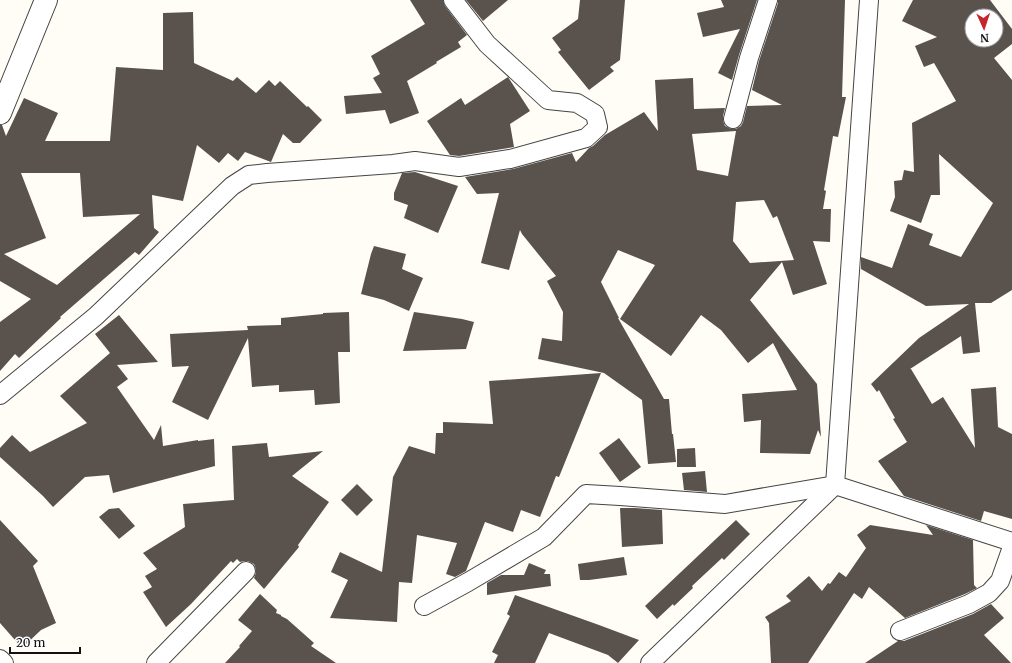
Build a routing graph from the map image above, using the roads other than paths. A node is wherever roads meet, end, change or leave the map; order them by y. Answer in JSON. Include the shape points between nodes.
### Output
{"nodes":[{"id":1,"x":46,"y":0,"type":"edge"},
{"id":2,"x":453,"y":0,"type":"edge"},
{"id":3,"x":768,"y":0,"type":"edge"},
{"id":4,"x":869,"y":0,"type":"edge"},
{"id":5,"x":0,"y":113,"type":"edge"},
{"id":6,"x":733,"y":119,"type":"dead end"},
{"id":7,"x":0,"y":395,"type":"edge"},
{"id":8,"x":835,"y":485,"type":"junction"},
{"id":9,"x":1012,"y":542,"type":"edge"},
{"id":10,"x":1012,"y":547,"type":"edge"},
{"id":11,"x":246,"y":571,"type":"dead end"},
{"id":12,"x":424,"y":606,"type":"dead end"},
{"id":13,"x":900,"y":631,"type":"dead end"},
{"id":14,"x":0,"y":659,"type":"edge"},
{"id":15,"x":4,"y":663,"type":"edge"},
{"id":16,"x":156,"y":663,"type":"edge"},
{"id":17,"x":650,"y":663,"type":"edge"}],
"edges":[{"from":1,"to":5,"type":"street"},
{"from":2,"to":7,"type":"street","via":[[487,44],[548,100],[577,103],[595,114],[598,127],[586,138],[510,159],[459,167],[415,161],[249,176],[232,186],[96,316]]},
{"from":3,"to":6,"type":"street"},
{"from":4,"to":8,"type":"street"},
{"from":8,"to":9,"type":"street"},
{"from":8,"to":12,"type":"street","via":[[725,504],[586,494],[544,538]]},
{"from":8,"to":17,"type":"street"},
{"from":10,"to":13,"type":"street","via":[[1000,581],[989,593],[969,604]]},
{"from":11,"to":16,"type":"street"},
{"from":14,"to":15,"type":"street"}]}
